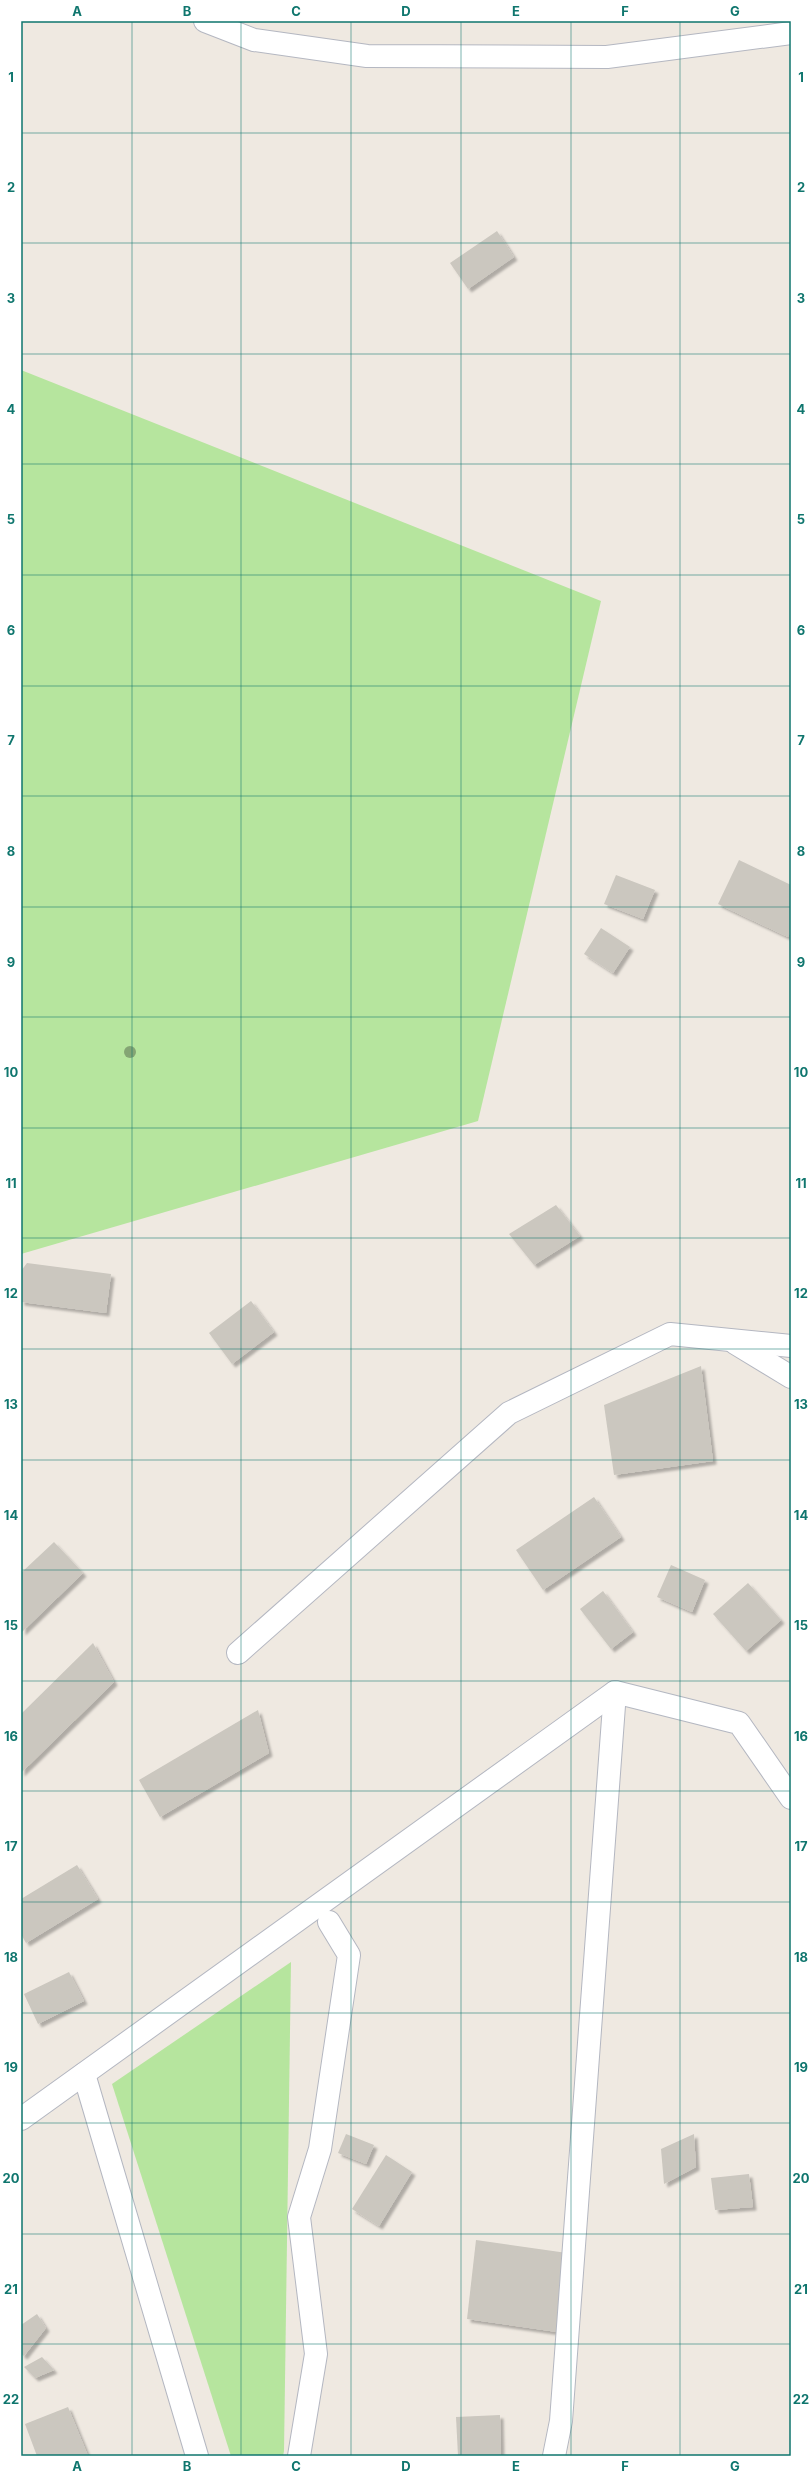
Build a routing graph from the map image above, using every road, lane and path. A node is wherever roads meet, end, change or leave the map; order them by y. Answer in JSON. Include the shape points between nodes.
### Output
{"nodes":[{"id":1,"x":205,"y":21,"type":"edge"},
{"id":2,"x":791,"y":33,"type":"edge"},
{"id":3,"x":730,"y":1340,"type":"junction"},
{"id":4,"x":791,"y":1346,"type":"edge"},
{"id":5,"x":791,"y":1377,"type":"edge"},
{"id":6,"x":238,"y":1653,"type":"dead end"},
{"id":7,"x":615,"y":1692,"type":"junction"},
{"id":8,"x":791,"y":1798,"type":"edge"},
{"id":9,"x":329,"y":1922,"type":"dead end"},
{"id":10,"x":84,"y":2074,"type":"junction"},
{"id":11,"x":21,"y":2119,"type":"edge"},
{"id":12,"x":197,"y":2456,"type":"edge"},
{"id":13,"x":299,"y":2456,"type":"edge"},
{"id":14,"x":554,"y":2456,"type":"edge"}],
"edges":[{"from":1,"to":2,"type":"street","via":[[254,40],[367,56],[607,57]]},
{"from":3,"to":4,"type":"street"},
{"from":3,"to":5,"type":"street"},
{"from":3,"to":6,"type":"street","via":[[670,1334],[509,1413]]},
{"from":7,"to":8,"type":"street","via":[[739,1723]]},
{"from":7,"to":10,"type":"street"},
{"from":7,"to":14,"type":"street","via":[[561,2422]]},
{"from":9,"to":13,"type":"street","via":[[349,1955],[320,2149],[299,2217],[316,2354]]},
{"from":10,"to":11,"type":"street"},
{"from":10,"to":12,"type":"street"}]}
